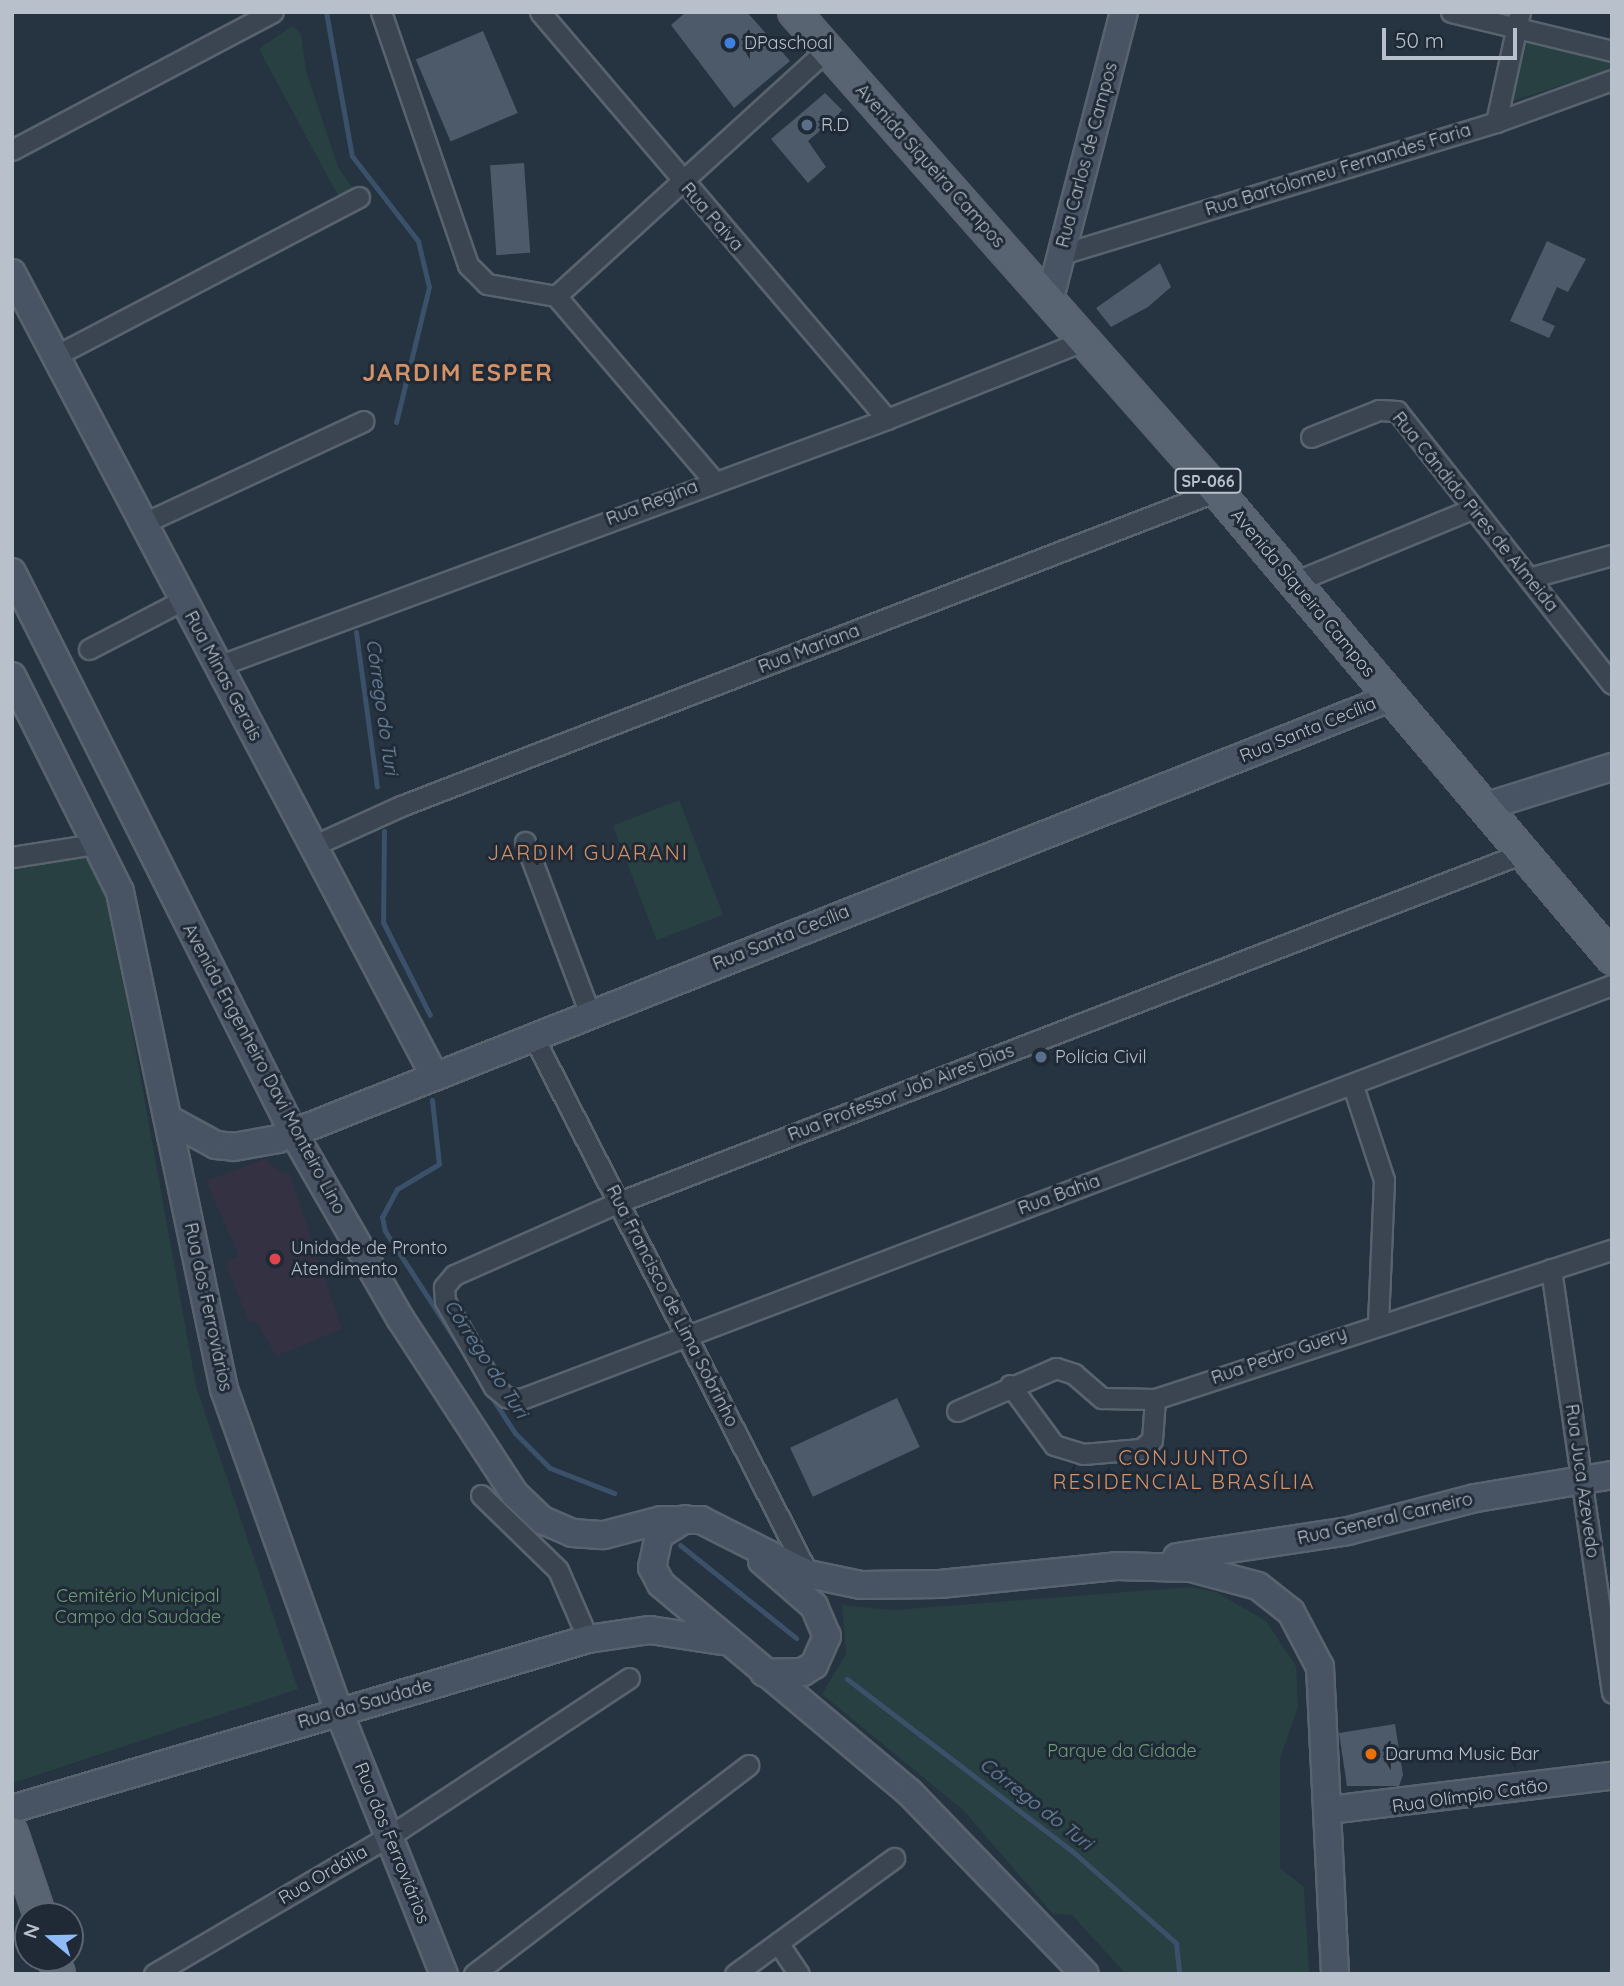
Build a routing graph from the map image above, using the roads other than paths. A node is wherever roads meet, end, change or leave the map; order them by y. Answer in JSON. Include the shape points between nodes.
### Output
{"nodes":[{"id":1,"x":272,"y":12,"type":"edge"},
{"id":2,"x":381,"y":12,"type":"edge"},
{"id":3,"x":541,"y":12,"type":"edge"},
{"id":4,"x":794,"y":12,"type":"edge"},
{"id":5,"x":1124,"y":12,"type":"edge"},
{"id":6,"x":1451,"y":12,"type":"edge"},
{"id":7,"x":1518,"y":21,"type":"edge"},
{"id":8,"x":826,"y":50,"type":"junction"},
{"id":9,"x":1612,"y":51,"type":"edge"},
{"id":10,"x":1612,"y":80,"type":"edge"},
{"id":11,"x":1496,"y":122,"type":"junction"},
{"id":12,"x":12,"y":150,"type":"edge"},
{"id":13,"x":681,"y":183,"type":"junction"},
{"id":14,"x":359,"y":197,"type":"dead end"},
{"id":15,"x":1062,"y":254,"type":"junction"},
{"id":16,"x":12,"y":273,"type":"edge"},
{"id":17,"x":556,"y":296,"type":"junction"},
{"id":18,"x":1050,"y":298,"type":"junction"},
{"id":19,"x":1086,"y":340,"type":"junction"},
{"id":20,"x":55,"y":356,"type":"junction"},
{"id":21,"x":887,"y":419,"type":"junction"},
{"id":22,"x":364,"y":421,"type":"dead end"},
{"id":23,"x":1311,"y":437,"type":"dead end"},
{"id":24,"x":713,"y":480,"type":"junction"},
{"id":25,"x":1217,"y":491,"type":"junction"},
{"id":26,"x":1472,"y":509,"type":"junction"},
{"id":27,"x":144,"y":523,"type":"junction"},
{"id":28,"x":1612,"y":555,"type":"edge"},
{"id":29,"x":12,"y":572,"type":"edge"},
{"id":30,"x":1529,"y":578,"type":"junction"},
{"id":31,"x":1294,"y":582,"type":"junction"},
{"id":32,"x":183,"y":600,"type":"junction"},
{"id":33,"x":89,"y":649,"type":"dead end"},
{"id":34,"x":218,"y":666,"type":"junction"},
{"id":35,"x":12,"y":676,"type":"edge"},
{"id":36,"x":1612,"y":684,"type":"edge"},
{"id":37,"x":1392,"y":697,"type":"junction"},
{"id":38,"x":1612,"y":766,"type":"edge"},
{"id":39,"x":1484,"y":807,"type":"junction"},
{"id":40,"x":525,"y":842,"type":"dead end"},
{"id":41,"x":94,"y":844,"type":"junction"},
{"id":42,"x":315,"y":845,"type":"junction"},
{"id":43,"x":1523,"y":853,"type":"junction"},
{"id":44,"x":12,"y":858,"type":"edge"},
{"id":45,"x":1612,"y":958,"type":"edge"},
{"id":46,"x":1612,"y":985,"type":"edge"},
{"id":47,"x":590,"y":1014,"type":"junction"},
{"id":48,"x":534,"y":1038,"type":"junction"},
{"id":49,"x":435,"y":1077,"type":"junction"},
{"id":50,"x":1353,"y":1086,"type":"junction"},
{"id":51,"x":170,"y":1120,"type":"junction"},
{"id":52,"x":293,"y":1132,"type":"junction"},
{"id":53,"x":619,"y":1202,"type":"junction"},
{"id":54,"x":1612,"y":1250,"type":"edge"},
{"id":55,"x":1551,"y":1269,"type":"junction"},
{"id":56,"x":1378,"y":1322,"type":"junction"},
{"id":57,"x":686,"y":1333,"type":"junction"},
{"id":58,"x":1010,"y":1385,"type":"junction"},
{"id":59,"x":506,"y":1398,"type":"joint"},
{"id":60,"x":1155,"y":1399,"type":"junction"},
{"id":61,"x":957,"y":1411,"type":"dead end"},
{"id":62,"x":1612,"y":1475,"type":"edge"},
{"id":63,"x":1582,"y":1478,"type":"junction"},
{"id":64,"x":481,"y":1495,"type":"dead end"},
{"id":65,"x":687,"y":1519,"type":"junction"},
{"id":66,"x":734,"y":1538,"type":"junction"},
{"id":67,"x":1116,"y":1566,"type":"junction"},
{"id":68,"x":808,"y":1574,"type":"junction"},
{"id":69,"x":588,"y":1639,"type":"junction"},
{"id":70,"x":723,"y":1641,"type":"junction"},
{"id":71,"x":764,"y":1673,"type":"junction"},
{"id":72,"x":629,"y":1678,"type":"dead end"},
{"id":73,"x":1612,"y":1693,"type":"edge"},
{"id":74,"x":339,"y":1712,"type":"junction"},
{"id":75,"x":748,"y":1765,"type":"dead end"},
{"id":76,"x":1612,"y":1776,"type":"edge"},
{"id":77,"x":12,"y":1809,"type":"edge"},
{"id":78,"x":1329,"y":1811,"type":"junction"},
{"id":79,"x":12,"y":1833,"type":"edge"},
{"id":80,"x":391,"y":1835,"type":"junction"},
{"id":81,"x":894,"y":1858,"type":"dead end"},
{"id":82,"x":35,"y":1902,"type":"edge"},
{"id":83,"x":778,"y":1943,"type":"junction"},
{"id":84,"x":1080,"y":1970,"type":"edge"},
{"id":85,"x":154,"y":1974,"type":"edge"},
{"id":86,"x":444,"y":1974,"type":"edge"},
{"id":87,"x":474,"y":1974,"type":"edge"},
{"id":88,"x":735,"y":1974,"type":"edge"},
{"id":89,"x":799,"y":1974,"type":"edge"},
{"id":90,"x":1335,"y":1974,"type":"edge"}],
"edges":[{"from":1,"to":12,"type":"street"},
{"from":2,"to":17,"type":"street","via":[[468,265],[487,284]]},
{"from":3,"to":13,"type":"street","name":"Rua Paiva"},
{"from":4,"to":8,"type":"main road","name":"Avenida Siqueira Campos","number":"SP-066"},
{"from":5,"to":15,"type":"street","name":"Rua Carlos de Campos"},
{"from":6,"to":7,"type":"street"},
{"from":7,"to":9,"type":"street"},
{"from":7,"to":11,"type":"street"},
{"from":8,"to":13,"type":"street"},
{"from":8,"to":18,"type":"main road","name":"Avenida Siqueira Campos","number":"SP-066"},
{"from":10,"to":11,"type":"street","name":"Rua Bartolomeu Fernandes Faria"},
{"from":11,"to":15,"type":"street","name":"Rua Bartolomeu Fernandes Faria"},
{"from":13,"to":17,"type":"street"},
{"from":13,"to":21,"type":"street","name":"Rua Paiva"},
{"from":14,"to":20,"type":"street"},
{"from":15,"to":18,"type":"street","name":"Rua Carlos de Campos"},
{"from":16,"to":20,"type":"street","name":"Rua Minas Gerais"},
{"from":17,"to":24,"type":"street"},
{"from":18,"to":19,"type":"main road","name":"Avenida Siqueira Campos","number":"SP-066"},
{"from":19,"to":21,"type":"street","name":"Rua Regina"},
{"from":19,"to":25,"type":"main road","name":"Avenida Siqueira Campos","number":"SP-066"},
{"from":20,"to":27,"type":"street","name":"Rua Minas Gerais"},
{"from":21,"to":24,"type":"street","name":"Rua Regina"},
{"from":22,"to":27,"type":"street"},
{"from":23,"to":26,"type":"street","name":"Rua Cândido Pires de Almeida","via":[[1379,410],[1397,411]]},
{"from":24,"to":34,"type":"street","name":"Rua Regina"},
{"from":25,"to":31,"type":"main road","name":"Avenida Siqueira Campos","number":"SP-066"},
{"from":25,"to":42,"type":"street","name":"Rua Mariana","via":[[401,806]]},
{"from":26,"to":30,"type":"street","name":"Rua Cândido Pires de Almeida"},
{"from":26,"to":31,"type":"street"},
{"from":27,"to":32,"type":"street","name":"Rua Minas Gerais"},
{"from":28,"to":30,"type":"street"},
{"from":29,"to":52,"type":"street","name":"Avenida Engenheiro Davi Monteiro Lino"},
{"from":30,"to":36,"type":"street","name":"Rua Cândido Pires de Almeida"},
{"from":31,"to":37,"type":"main road","name":"Avenida Siqueira Campos","number":"SP-066"},
{"from":32,"to":33,"type":"street"},
{"from":32,"to":34,"type":"street","name":"Rua Minas Gerais"},
{"from":34,"to":42,"type":"street","name":"Rua Minas Gerais"},
{"from":35,"to":41,"type":"street","name":"Rua dos Ferroviários"},
{"from":37,"to":39,"type":"main road","name":"Avenida Siqueira Campos","number":"SP-066"},
{"from":37,"to":47,"type":"street","name":"Rua Santa Cecília"},
{"from":38,"to":39,"type":"street"},
{"from":39,"to":43,"type":"main road","name":"Avenida Siqueira Campos","number":"SP-066"},
{"from":40,"to":47,"type":"street"},
{"from":41,"to":44,"type":"street"},
{"from":41,"to":51,"type":"street","name":"Rua dos Ferroviários","via":[[120,892]]},
{"from":42,"to":49,"type":"street","name":"Rua Minas Gerais"},
{"from":43,"to":45,"type":"main road","name":"Avenida Siqueira Campos","number":"SP-066"},
{"from":43,"to":53,"type":"street","name":"Rua Professor Job Aires Dias"},
{"from":46,"to":50,"type":"street","name":"Rua Bahia"},
{"from":47,"to":48,"type":"street","name":"Rua Santa Cecília"},
{"from":48,"to":49,"type":"street","name":"Rua Santa Cecília"},
{"from":48,"to":53,"type":"street","name":"Rua Francisco de Lima Sobrinho"},
{"from":49,"to":52,"type":"street","name":"Rua Santa Cecília"},
{"from":50,"to":56,"type":"street","via":[[1384,1180]]},
{"from":50,"to":57,"type":"street","name":"Rua Bahia"},
{"from":51,"to":52,"type":"street","name":"Rua Santa Cecília","via":[[201,1139],[234,1147]]},
{"from":51,"to":74,"type":"street","name":"Rua dos Ferroviários","via":[[224,1389]]},
{"from":52,"to":65,"type":"street","name":"Avenida Engenheiro Davi Monteiro Lino","via":[[489,1460],[529,1509],[557,1529],[590,1536]]},
{"from":53,"to":57,"type":"street","name":"Rua Francisco de Lima Sobrinho"},
{"from":53,"to":59,"type":"street","name":"Rua Professor Job Aires Dias","via":[[454,1275],[444,1287],[445,1301]]},
{"from":54,"to":55,"type":"street","name":"Rua Pedro Guery"},
{"from":55,"to":56,"type":"street","name":"Rua Pedro Guery"},
{"from":55,"to":63,"type":"street","name":"Rua Juca Azevedo"},
{"from":56,"to":60,"type":"street","name":"Rua Pedro Guery"},
{"from":57,"to":59,"type":"street","name":"Rua Bahia","via":[[521,1399]]},
{"from":57,"to":68,"type":"street","name":"Rua Francisco de Lima Sobrinho"},
{"from":58,"to":60,"type":"street","name":"Rua Pedro Guery","via":[[1056,1368],[1074,1374],[1102,1398]]},
{"from":58,"to":60,"type":"street","via":[[1054,1445],[1083,1454],[1140,1449],[1152,1440]]},
{"from":58,"to":61,"type":"street","name":"Rua Pedro Guery"},
{"from":62,"to":63,"type":"street","name":"Rua General Carneiro"},
{"from":63,"to":67,"type":"street","name":"Rua General Carneiro","via":[[1348,1531]]},
{"from":63,"to":73,"type":"street","name":"Rua Juca Azevedo"},
{"from":64,"to":69,"type":"street","via":[[558,1570]]},
{"from":65,"to":66,"type":"street"},
{"from":65,"to":70,"type":"street","via":[[659,1535],[655,1577]]},
{"from":66,"to":68,"type":"street"},
{"from":66,"to":71,"type":"street","via":[[814,1606],[826,1625],[827,1636],[814,1665],[803,1672]]},
{"from":67,"to":68,"type":"street","via":[[902,1586],[860,1585]]},
{"from":67,"to":78,"type":"street","via":[[1225,1573],[1258,1586],[1291,1612],[1320,1667]]},
{"from":69,"to":70,"type":"street","name":"Rua da Saudade","via":[[650,1630]]},
{"from":69,"to":74,"type":"street","name":"Rua da Saudade"},
{"from":70,"to":71,"type":"street"},
{"from":71,"to":84,"type":"street","via":[[909,1792]]},
{"from":72,"to":80,"type":"street","name":"Rua Ordália"},
{"from":74,"to":77,"type":"street","name":"Rua da Saudade"},
{"from":74,"to":80,"type":"street","name":"Rua dos Ferroviários"},
{"from":75,"to":87,"type":"street"},
{"from":76,"to":78,"type":"street","name":"Rua Olímpio Catão"},
{"from":78,"to":90,"type":"street"},
{"from":79,"to":82,"type":"main road"},
{"from":80,"to":85,"type":"street","name":"Rua Ordália"},
{"from":80,"to":86,"type":"street","name":"Rua dos Ferroviários"},
{"from":81,"to":83,"type":"street"},
{"from":83,"to":88,"type":"street"},
{"from":83,"to":89,"type":"street"}]}
